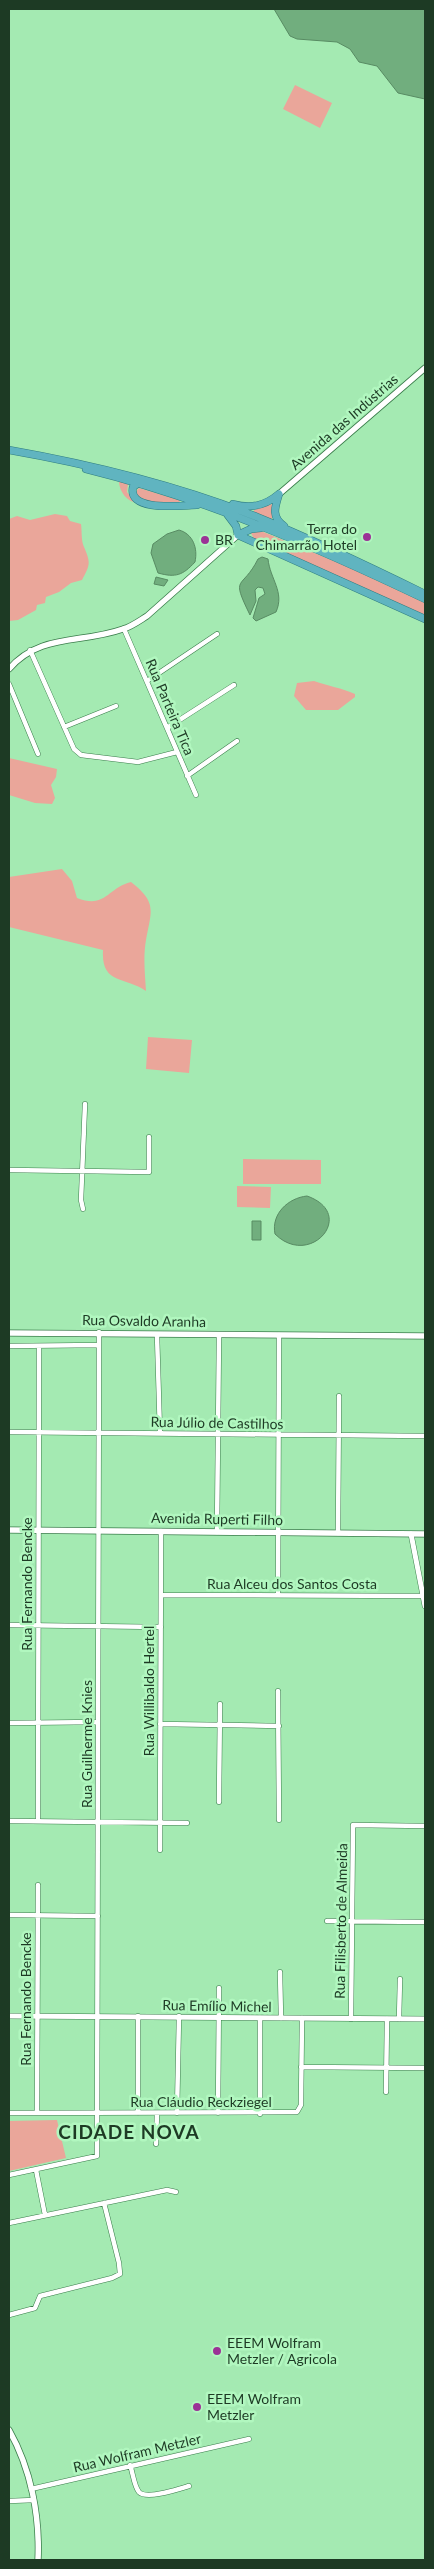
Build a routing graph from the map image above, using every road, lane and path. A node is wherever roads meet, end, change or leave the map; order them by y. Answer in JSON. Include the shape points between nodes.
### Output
{"nodes":[{"id":1,"x":425,"y":368,"type":"edge"},
{"id":2,"x":9,"y":450,"type":"edge"},
{"id":3,"x":40,"y":455,"type":"junction"},
{"id":4,"x":155,"y":482,"type":"junction"},
{"id":5,"x":137,"y":483,"type":"junction"},
{"id":6,"x":279,"y":494,"type":"junction"},
{"id":7,"x":211,"y":501,"type":"junction"},
{"id":8,"x":203,"y":505,"type":"junction"},
{"id":9,"x":223,"y":511,"type":"junction"},
{"id":10,"x":265,"y":528,"type":"junction"},
{"id":11,"x":238,"y":536,"type":"junction"},
{"id":12,"x":304,"y":537,"type":"junction"},
{"id":13,"x":425,"y":594,"type":"edge"},
{"id":14,"x":425,"y":600,"type":"edge"},
{"id":15,"x":425,"y":619,"type":"edge"},
{"id":16,"x":124,"y":629,"type":"junction"},
{"id":17,"x":217,"y":634,"type":"dead end"},
{"id":18,"x":30,"y":650,"type":"junction"},
{"id":19,"x":9,"y":669,"type":"edge"},
{"id":20,"x":146,"y":681,"type":"junction"},
{"id":21,"x":9,"y":684,"type":"edge"},
{"id":22,"x":234,"y":686,"type":"dead end"},
{"id":23,"x":116,"y":706,"type":"dead end"},
{"id":24,"x":64,"y":727,"type":"junction"},
{"id":25,"x":167,"y":728,"type":"junction"},
{"id":26,"x":237,"y":741,"type":"dead end"},
{"id":27,"x":177,"y":752,"type":"junction"},
{"id":28,"x":38,"y":754,"type":"dead end"},
{"id":29,"x":187,"y":776,"type":"junction"},
{"id":30,"x":196,"y":794,"type":"dead end"},
{"id":31,"x":85,"y":1104,"type":"dead end"},
{"id":32,"x":149,"y":1137,"type":"dead end"},
{"id":33,"x":9,"y":1170,"type":"edge"},
{"id":34,"x":83,"y":1172,"type":"junction"},
{"id":35,"x":83,"y":1209,"type":"dead end"},
{"id":36,"x":99,"y":1332,"type":"junction"},
{"id":37,"x":9,"y":1333,"type":"edge"},
{"id":38,"x":157,"y":1335,"type":"junction"},
{"id":39,"x":219,"y":1335,"type":"junction"},
{"id":40,"x":279,"y":1336,"type":"junction"},
{"id":41,"x":425,"y":1336,"type":"edge"},
{"id":42,"x":99,"y":1345,"type":"junction"},
{"id":43,"x":9,"y":1346,"type":"edge"},
{"id":44,"x":40,"y":1346,"type":"junction"},
{"id":45,"x":339,"y":1396,"type":"dead end"},
{"id":46,"x":9,"y":1432,"type":"edge"},
{"id":47,"x":39,"y":1432,"type":"junction"},
{"id":48,"x":99,"y":1433,"type":"junction"},
{"id":49,"x":160,"y":1433,"type":"junction"},
{"id":50,"x":217,"y":1434,"type":"junction"},
{"id":51,"x":278,"y":1435,"type":"junction"},
{"id":52,"x":339,"y":1436,"type":"junction"},
{"id":53,"x":425,"y":1436,"type":"edge"},
{"id":54,"x":39,"y":1529,"type":"junction"},
{"id":55,"x":9,"y":1530,"type":"edge"},
{"id":56,"x":98,"y":1530,"type":"junction"},
{"id":57,"x":161,"y":1531,"type":"junction"},
{"id":58,"x":216,"y":1532,"type":"junction"},
{"id":59,"x":277,"y":1532,"type":"junction"},
{"id":60,"x":338,"y":1533,"type":"junction"},
{"id":61,"x":411,"y":1534,"type":"junction"},
{"id":62,"x":425,"y":1534,"type":"edge"},
{"id":63,"x":161,"y":1595,"type":"junction"},
{"id":64,"x":278,"y":1595,"type":"junction"},
{"id":65,"x":423,"y":1596,"type":"junction"},
{"id":66,"x":425,"y":1606,"type":"edge"},
{"id":67,"x":9,"y":1625,"type":"edge"},
{"id":68,"x":39,"y":1626,"type":"junction"},
{"id":69,"x":98,"y":1626,"type":"junction"},
{"id":70,"x":161,"y":1627,"type":"junction"},
{"id":71,"x":278,"y":1691,"type":"dead end"},
{"id":72,"x":220,"y":1704,"type":"dead end"},
{"id":73,"x":9,"y":1722,"type":"edge"},
{"id":74,"x":98,"y":1722,"type":"junction"},
{"id":75,"x":38,"y":1723,"type":"junction"},
{"id":76,"x":160,"y":1724,"type":"junction"},
{"id":77,"x":220,"y":1725,"type":"junction"},
{"id":78,"x":279,"y":1726,"type":"junction"},
{"id":79,"x":220,"y":1802,"type":"dead end"},
{"id":80,"x":279,"y":1820,"type":"dead end"},
{"id":81,"x":9,"y":1821,"type":"edge"},
{"id":82,"x":38,"y":1821,"type":"junction"},
{"id":83,"x":98,"y":1822,"type":"junction"},
{"id":84,"x":160,"y":1823,"type":"junction"},
{"id":85,"x":187,"y":1823,"type":"dead end"},
{"id":86,"x":425,"y":1826,"type":"edge"},
{"id":87,"x":160,"y":1850,"type":"dead end"},
{"id":88,"x":38,"y":1885,"type":"dead end"},
{"id":89,"x":9,"y":1915,"type":"edge"},
{"id":90,"x":38,"y":1915,"type":"junction"},
{"id":91,"x":98,"y":1916,"type":"junction"},
{"id":92,"x":327,"y":1921,"type":"dead end"},
{"id":93,"x":352,"y":1921,"type":"junction"},
{"id":94,"x":425,"y":1922,"type":"edge"},
{"id":95,"x":280,"y":1972,"type":"dead end"},
{"id":96,"x":400,"y":1979,"type":"dead end"},
{"id":97,"x":219,"y":1988,"type":"dead end"},
{"id":98,"x":9,"y":2016,"type":"edge"},
{"id":99,"x":37,"y":2016,"type":"junction"},
{"id":100,"x":97,"y":2016,"type":"junction"},
{"id":101,"x":138,"y":2016,"type":"junction"},
{"id":102,"x":179,"y":2016,"type":"junction"},
{"id":103,"x":219,"y":2016,"type":"junction"},
{"id":104,"x":260,"y":2018,"type":"junction"},
{"id":105,"x":281,"y":2018,"type":"junction"},
{"id":106,"x":302,"y":2018,"type":"junction"},
{"id":107,"x":351,"y":2018,"type":"junction"},
{"id":108,"x":388,"y":2019,"type":"junction"},
{"id":109,"x":399,"y":2019,"type":"junction"},
{"id":110,"x":425,"y":2019,"type":"edge"},
{"id":111,"x":301,"y":2067,"type":"junction"},
{"id":112,"x":387,"y":2067,"type":"junction"},
{"id":113,"x":425,"y":2068,"type":"edge"},
{"id":114,"x":386,"y":2092,"type":"dead end"},
{"id":115,"x":97,"y":2112,"type":"junction"},
{"id":116,"x":9,"y":2113,"type":"edge"},
{"id":117,"x":37,"y":2113,"type":"junction"},
{"id":118,"x":138,"y":2113,"type":"junction"},
{"id":119,"x":157,"y":2113,"type":"junction"},
{"id":120,"x":177,"y":2113,"type":"junction"},
{"id":121,"x":218,"y":2114,"type":"junction"},
{"id":122,"x":260,"y":2114,"type":"junction"},
{"id":123,"x":156,"y":2144,"type":"dead end"},
{"id":124,"x":36,"y":2170,"type":"junction"},
{"id":125,"x":9,"y":2175,"type":"edge"},
{"id":126,"x":176,"y":2192,"type":"dead end"},
{"id":127,"x":104,"y":2203,"type":"junction"},
{"id":128,"x":45,"y":2215,"type":"junction"},
{"id":129,"x":9,"y":2223,"type":"edge"},
{"id":130,"x":9,"y":2315,"type":"edge"},
{"id":131,"x":9,"y":2432,"type":"edge"},
{"id":132,"x":249,"y":2439,"type":"dead end"},
{"id":133,"x":130,"y":2466,"type":"junction"},
{"id":134,"x":189,"y":2486,"type":"dead end"},
{"id":135,"x":31,"y":2489,"type":"junction"},
{"id":136,"x":9,"y":2500,"type":"edge"},
{"id":137,"x":34,"y":2500,"type":"junction"},
{"id":138,"x":38,"y":2560,"type":"edge"}],
"edges":[{"from":1,"to":6,"type":"main road","name":"Avenida das Indústrias"},
{"from":2,"to":3,"type":"highway"},
{"from":3,"to":4,"type":"highway"},
{"from":3,"to":5,"type":"highway"},
{"from":4,"to":5,"type":"highway"},
{"from":4,"to":7,"type":"highway"},
{"from":5,"to":8,"type":"highway"},
{"from":5,"to":8,"type":"highway","via":[[132,490],[133,495],[153,506]]},
{"from":6,"to":7,"type":"highway","via":[[270,502],[257,506]]},
{"from":6,"to":12,"type":"highway","via":[[274,510],[276,519]]},
{"from":7,"to":12,"type":"highway"},
{"from":8,"to":9,"type":"highway"},
{"from":9,"to":10,"type":"highway"},
{"from":9,"to":11,"type":"highway","via":[[232,520]]},
{"from":10,"to":11,"type":"highway","via":[[251,529]]},
{"from":10,"to":14,"type":"highway"},
{"from":11,"to":15,"type":"highway"},
{"from":11,"to":16,"type":"main road","via":[[147,616]]},
{"from":12,"to":13,"type":"highway"},
{"from":16,"to":18,"type":"main road"},
{"from":16,"to":20,"type":"street","name":"Rua Parteira Tica"},
{"from":17,"to":20,"type":"street"},
{"from":18,"to":19,"type":"main road"},
{"from":18,"to":24,"type":"street"},
{"from":20,"to":25,"type":"street","name":"Rua Parteira Tica"},
{"from":21,"to":28,"type":"street"},
{"from":22,"to":25,"type":"street"},
{"from":23,"to":24,"type":"street"},
{"from":24,"to":27,"type":"street","via":[[74,749],[81,755],[138,762]]},
{"from":25,"to":27,"type":"street","name":"Rua Parteira Tica"},
{"from":26,"to":29,"type":"street"},
{"from":27,"to":29,"type":"street","name":"Rua Parteira Tica"},
{"from":29,"to":30,"type":"street","name":"Rua Parteira Tica"},
{"from":31,"to":34,"type":"street"},
{"from":32,"to":34,"type":"street","via":[[149,1172]]},
{"from":33,"to":34,"type":"street"},
{"from":34,"to":35,"type":"street"},
{"from":36,"to":37,"type":"main road","name":"Rua Osvaldo Aranha"},
{"from":36,"to":38,"type":"main road","name":"Rua Osvaldo Aranha"},
{"from":36,"to":42,"type":"street","name":"Rua Guilherme Knies"},
{"from":38,"to":39,"type":"main road","name":"Rua Osvaldo Aranha"},
{"from":38,"to":49,"type":"street"},
{"from":39,"to":40,"type":"main road","name":"Rua Osvaldo Aranha"},
{"from":39,"to":50,"type":"street"},
{"from":40,"to":41,"type":"main road","name":"Rua Osvaldo Aranha"},
{"from":40,"to":51,"type":"street"},
{"from":42,"to":44,"type":"street"},
{"from":42,"to":48,"type":"street","name":"Rua Guilherme Knies"},
{"from":43,"to":44,"type":"street"},
{"from":44,"to":47,"type":"street","name":"Rua Fernando Bencke"},
{"from":45,"to":52,"type":"street"},
{"from":46,"to":47,"type":"street","name":"Rua Júlio de Castilhos"},
{"from":47,"to":48,"type":"street","name":"Rua Júlio de Castilhos"},
{"from":47,"to":54,"type":"street","name":"Rua Fernando Bencke"},
{"from":48,"to":49,"type":"street","name":"Rua Júlio de Castilhos"},
{"from":48,"to":56,"type":"street","name":"Rua Guilherme Knies"},
{"from":49,"to":50,"type":"street","name":"Rua Júlio de Castilhos"},
{"from":50,"to":51,"type":"street","name":"Rua Júlio de Castilhos"},
{"from":50,"to":58,"type":"street"},
{"from":51,"to":52,"type":"street","name":"Rua Júlio de Castilhos"},
{"from":51,"to":59,"type":"street"},
{"from":52,"to":53,"type":"street","name":"Rua Júlio de Castilhos"},
{"from":52,"to":60,"type":"street"},
{"from":54,"to":55,"type":"main road","name":"Avenida Ruperti Filho"},
{"from":54,"to":56,"type":"main road","name":"Avenida Ruperti Filho"},
{"from":54,"to":68,"type":"street","name":"Rua Fernando Bencke"},
{"from":56,"to":57,"type":"main road","name":"Avenida Ruperti Filho"},
{"from":56,"to":69,"type":"street","name":"Rua Guilherme Knies"},
{"from":57,"to":58,"type":"main road","name":"Avenida Ruperti Filho"},
{"from":57,"to":63,"type":"street","name":"Rua Willibaldo Hertel"},
{"from":58,"to":59,"type":"main road","name":"Avenida Ruperti Filho"},
{"from":59,"to":60,"type":"main road","name":"Avenida Ruperti Filho"},
{"from":59,"to":64,"type":"street"},
{"from":60,"to":61,"type":"main road","name":"Avenida Ruperti Filho"},
{"from":61,"to":62,"type":"main road","name":"Avenida Ruperti Filho"},
{"from":61,"to":65,"type":"street"},
{"from":63,"to":64,"type":"street","name":"Rua Alceu dos Santos Costa"},
{"from":63,"to":70,"type":"street","name":"Rua Willibaldo Hertel"},
{"from":64,"to":65,"type":"street","name":"Rua Alceu dos Santos Costa"},
{"from":65,"to":66,"type":"street"},
{"from":67,"to":68,"type":"street"},
{"from":68,"to":69,"type":"street"},
{"from":68,"to":75,"type":"street","name":"Rua Fernando Bencke"},
{"from":69,"to":70,"type":"street"},
{"from":69,"to":74,"type":"street","name":"Rua Guilherme Knies"},
{"from":70,"to":76,"type":"street","name":"Rua Willibaldo Hertel"},
{"from":71,"to":78,"type":"street"},
{"from":72,"to":77,"type":"street"},
{"from":73,"to":75,"type":"street"},
{"from":74,"to":75,"type":"street"},
{"from":74,"to":83,"type":"street","name":"Rua Guilherme Knies"},
{"from":75,"to":82,"type":"street","name":"Rua Fernando Bencke"},
{"from":76,"to":77,"type":"street"},
{"from":76,"to":84,"type":"street","name":"Rua Willibaldo Hertel"},
{"from":77,"to":78,"type":"street"},
{"from":77,"to":79,"type":"street"},
{"from":78,"to":80,"type":"street"},
{"from":81,"to":82,"type":"street"},
{"from":82,"to":83,"type":"street"},
{"from":83,"to":84,"type":"street"},
{"from":83,"to":91,"type":"street","name":"Rua Guilherme Knies"},
{"from":84,"to":85,"type":"street"},
{"from":84,"to":87,"type":"street","name":"Rua Willibaldo Hertel"},
{"from":86,"to":93,"type":"street","name":"Rua Filisberto de Almeida","via":[[354,1825]]},
{"from":88,"to":90,"type":"street","name":"Rua Fernando Bencke"},
{"from":89,"to":90,"type":"street"},
{"from":90,"to":91,"type":"street"},
{"from":90,"to":99,"type":"street","name":"Rua Fernando Bencke"},
{"from":91,"to":100,"type":"street","name":"Rua Guilherme Knies"},
{"from":92,"to":93,"type":"street"},
{"from":93,"to":94,"type":"street"},
{"from":93,"to":107,"type":"street","name":"Rua Filisberto de Almeida"},
{"from":95,"to":105,"type":"street"},
{"from":96,"to":109,"type":"street"},
{"from":97,"to":103,"type":"street"},
{"from":98,"to":99,"type":"street","name":"Rua Emílio Michel"},
{"from":99,"to":100,"type":"street","name":"Rua Emílio Michel"},
{"from":99,"to":117,"type":"street","name":"Rua Fernando Bencke"},
{"from":100,"to":101,"type":"street","name":"Rua Emílio Michel"},
{"from":100,"to":115,"type":"street","name":"Rua Guilherme Knies"},
{"from":101,"to":102,"type":"street","name":"Rua Emílio Michel"},
{"from":101,"to":118,"type":"street"},
{"from":102,"to":103,"type":"street","name":"Rua Emílio Michel"},
{"from":102,"to":120,"type":"street"},
{"from":103,"to":104,"type":"street","name":"Rua Emílio Michel"},
{"from":103,"to":121,"type":"street"},
{"from":104,"to":105,"type":"street","name":"Rua Emílio Michel"},
{"from":104,"to":122,"type":"street"},
{"from":105,"to":106,"type":"street","name":"Rua Emílio Michel"},
{"from":106,"to":107,"type":"street","name":"Rua Emílio Michel"},
{"from":106,"to":111,"type":"street","name":"Rua Cláudio Reckziegel"},
{"from":107,"to":108,"type":"street","name":"Rua Emílio Michel"},
{"from":108,"to":109,"type":"street","name":"Rua Emílio Michel"},
{"from":108,"to":112,"type":"street"},
{"from":109,"to":110,"type":"street","name":"Rua Emílio Michel"},
{"from":111,"to":112,"type":"street"},
{"from":111,"to":122,"type":"street","name":"Rua Cláudio Reckziegel","via":[[300,2110]]},
{"from":112,"to":113,"type":"street"},
{"from":112,"to":114,"type":"street"},
{"from":115,"to":117,"type":"street","name":"Rua Cláudio Reckziegel"},
{"from":115,"to":118,"type":"street","name":"Rua Cláudio Reckziegel"},
{"from":115,"to":124,"type":"street","name":"Rua Guilherme Knies","via":[[97,2156]]},
{"from":116,"to":117,"type":"street","name":"Rua Cláudio Reckziegel"},
{"from":118,"to":119,"type":"street","name":"Rua Cláudio Reckziegel"},
{"from":119,"to":120,"type":"street","name":"Rua Cláudio Reckziegel"},
{"from":119,"to":123,"type":"street"},
{"from":120,"to":121,"type":"street","name":"Rua Cláudio Reckziegel"},
{"from":121,"to":122,"type":"street","name":"Rua Cláudio Reckziegel"},
{"from":124,"to":125,"type":"street"},
{"from":124,"to":128,"type":"street"},
{"from":126,"to":127,"type":"street","via":[[167,2190]]},
{"from":127,"to":128,"type":"street"},
{"from":127,"to":130,"type":"street","via":[[120,2274],[40,2296],[35,2308]]},
{"from":128,"to":129,"type":"street"},
{"from":131,"to":135,"type":"main road"},
{"from":132,"to":133,"type":"street","name":"Rua Wolfram Metzler"},
{"from":133,"to":134,"type":"street","via":[[138,2491],[143,2495]]},
{"from":133,"to":135,"type":"street","name":"Rua Wolfram Metzler"},
{"from":135,"to":137,"type":"main road"},
{"from":136,"to":137,"type":"street"},
{"from":137,"to":138,"type":"main road"}]}
